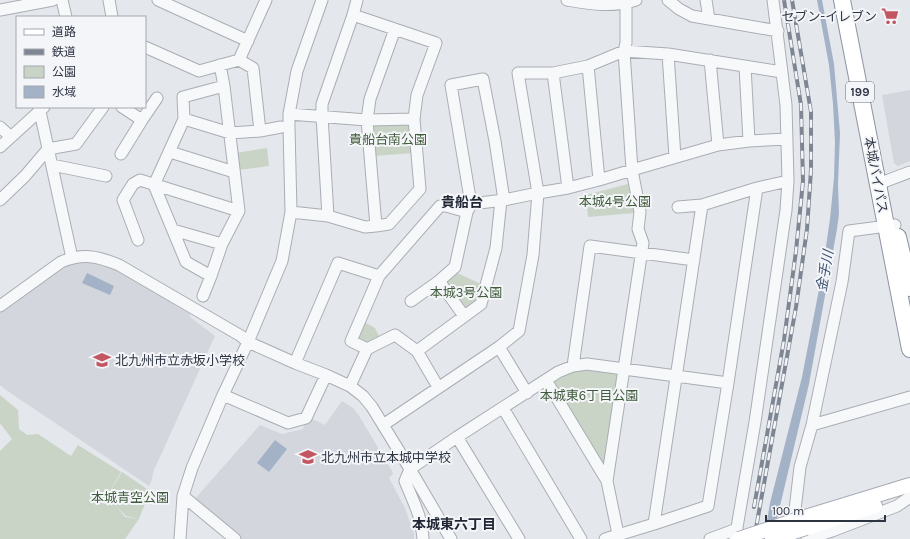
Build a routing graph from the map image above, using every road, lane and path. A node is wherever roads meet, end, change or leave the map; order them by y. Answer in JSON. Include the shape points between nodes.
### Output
{"nodes":[{"id":1,"x":53,"y":0,"type":"edge"},
{"id":2,"x":62,"y":0,"type":"edge"},
{"id":3,"x":108,"y":0,"type":"edge"},
{"id":4,"x":158,"y":0,"type":"edge"},
{"id":5,"x":266,"y":0,"type":"edge"},
{"id":6,"x":322,"y":0,"type":"edge"},
{"id":7,"x":358,"y":0,"type":"edge"},
{"id":8,"x":567,"y":0,"type":"edge"},
{"id":9,"x":668,"y":0,"type":"edge"},
{"id":10,"x":706,"y":0,"type":"edge"},
{"id":11,"x":773,"y":0,"type":"edge"},
{"id":12,"x":842,"y":0,"type":"edge"},
{"id":13,"x":852,"y":0,"type":"edge"},
{"id":14,"x":597,"y":2,"type":"edge"},
{"id":15,"x":631,"y":2,"type":"edge"},
{"id":16,"x":15,"y":8,"type":"edge"},
{"id":17,"x":0,"y":10,"type":"edge"},
{"id":18,"x":353,"y":15,"type":"junction"},
{"id":19,"x":66,"y":16,"type":"edge"},
{"id":20,"x":112,"y":16,"type":"edge"},
{"id":21,"x":709,"y":19,"type":"junction"},
{"id":22,"x":395,"y":30,"type":"junction"},
{"id":23,"x":778,"y":31,"type":"junction"},
{"id":24,"x":248,"y":41,"type":"junction"},
{"id":25,"x":146,"y":47,"type":"edge"},
{"id":26,"x":624,"y":51,"type":"junction"},
{"id":27,"x":668,"y":54,"type":"junction"},
{"id":28,"x":239,"y":60,"type":"junction"},
{"id":29,"x":710,"y":60,"type":"junction"},
{"id":30,"x":220,"y":65,"type":"junction"},
{"id":31,"x":588,"y":66,"type":"junction"},
{"id":32,"x":745,"y":66,"type":"junction"},
{"id":33,"x":782,"y":72,"type":"junction"},
{"id":34,"x":553,"y":73,"type":"junction"},
{"id":35,"x":224,"y":86,"type":"junction"},
{"id":36,"x":157,"y":98,"type":"dead end"},
{"id":37,"x":41,"y":108,"type":"edge"},
{"id":38,"x":102,"y":108,"type":"edge"},
{"id":39,"x":124,"y":108,"type":"edge"},
{"id":40,"x":290,"y":114,"type":"junction"},
{"id":41,"x":322,"y":116,"type":"junction"},
{"id":42,"x":184,"y":118,"type":"junction"},
{"id":43,"x":414,"y":118,"type":"junction"},
{"id":44,"x":142,"y":120,"type":"junction"},
{"id":45,"x":367,"y":120,"type":"junction"},
{"id":46,"x":0,"y":127,"type":"edge"},
{"id":47,"x":281,"y":127,"type":"dead end"},
{"id":48,"x":260,"y":131,"type":"junction"},
{"id":49,"x":230,"y":133,"type":"junction"},
{"id":50,"x":10,"y":138,"type":"junction"},
{"id":51,"x":787,"y":139,"type":"junction"},
{"id":52,"x":749,"y":141,"type":"junction"},
{"id":53,"x":718,"y":145,"type":"junction"},
{"id":54,"x":0,"y":147,"type":"edge"},
{"id":55,"x":48,"y":149,"type":"junction"},
{"id":56,"x":170,"y":152,"type":"junction"},
{"id":57,"x":121,"y":154,"type":"dead end"},
{"id":58,"x":675,"y":157,"type":"junction"},
{"id":59,"x":52,"y":166,"type":"junction"},
{"id":60,"x":632,"y":170,"type":"junction"},
{"id":61,"x":234,"y":172,"type":"junction"},
{"id":62,"x":910,"y":172,"type":"edge"},
{"id":63,"x":106,"y":176,"type":"dead end"},
{"id":64,"x":598,"y":180,"type":"junction"},
{"id":65,"x":788,"y":181,"type":"junction"},
{"id":66,"x":882,"y":183,"type":"junction"},
{"id":67,"x":154,"y":185,"type":"junction"},
{"id":68,"x":568,"y":188,"type":"junction"},
{"id":69,"x":757,"y":188,"type":"junction"},
{"id":70,"x":538,"y":193,"type":"junction"},
{"id":71,"x":0,"y":200,"type":"edge"},
{"id":72,"x":502,"y":200,"type":"junction"},
{"id":73,"x":702,"y":205,"type":"junction"},
{"id":74,"x":678,"y":207,"type":"dead end"},
{"id":75,"x":469,"y":208,"type":"junction"},
{"id":76,"x":239,"y":211,"type":"junction"},
{"id":77,"x":291,"y":212,"type":"junction"},
{"id":78,"x":328,"y":216,"type":"junction"},
{"id":79,"x":376,"y":226,"type":"junction"},
{"id":80,"x":890,"y":226,"type":"junction"},
{"id":81,"x":173,"y":230,"type":"junction"},
{"id":82,"x":138,"y":240,"type":"dead end"},
{"id":83,"x":222,"y":244,"type":"junction"},
{"id":84,"x":642,"y":253,"type":"junction"},
{"id":85,"x":72,"y":258,"type":"junction"},
{"id":86,"x":694,"y":260,"type":"junction"},
{"id":87,"x":211,"y":276,"type":"junction"},
{"id":88,"x":379,"y":276,"type":"junction"},
{"id":89,"x":440,"y":281,"type":"junction"},
{"id":90,"x":910,"y":288,"type":"edge"},
{"id":91,"x":203,"y":296,"type":"dead end"},
{"id":92,"x":411,"y":301,"type":"dead end"},
{"id":93,"x":0,"y":306,"type":"edge"},
{"id":94,"x":464,"y":316,"type":"junction"},
{"id":95,"x":248,"y":342,"type":"junction"},
{"id":96,"x":499,"y":347,"type":"junction"},
{"id":97,"x":368,"y":349,"type":"junction"},
{"id":98,"x":910,"y":349,"type":"edge"},
{"id":99,"x":417,"y":351,"type":"junction"},
{"id":100,"x":295,"y":363,"type":"junction"},
{"id":101,"x":572,"y":366,"type":"junction"},
{"id":102,"x":625,"y":369,"type":"junction"},
{"id":103,"x":326,"y":375,"type":"junction"},
{"id":104,"x":677,"y":376,"type":"junction"},
{"id":105,"x":546,"y":380,"type":"junction"},
{"id":106,"x":728,"y":384,"type":"junction"},
{"id":107,"x":350,"y":386,"type":"junction"},
{"id":108,"x":438,"y":387,"type":"junction"},
{"id":109,"x":527,"y":393,"type":"junction"},
{"id":110,"x":223,"y":395,"type":"junction"},
{"id":111,"x":910,"y":396,"type":"edge"},
{"id":112,"x":503,"y":408,"type":"junction"},
{"id":113,"x":383,"y":425,"type":"junction"},
{"id":114,"x":812,"y":425,"type":"junction"},
{"id":115,"x":457,"y":437,"type":"junction"},
{"id":116,"x":410,"y":469,"type":"junction"},
{"id":117,"x":607,"y":481,"type":"junction"},
{"id":118,"x":910,"y":485,"type":"edge"},
{"id":119,"x":183,"y":496,"type":"junction"},
{"id":120,"x":910,"y":496,"type":"edge"},
{"id":121,"x":654,"y":524,"type":"junction"},
{"id":122,"x":805,"y":528,"type":"edge"},
{"id":123,"x":737,"y":536,"type":"edge"},
{"id":124,"x":619,"y":537,"type":"edge"},
{"id":125,"x":180,"y":539,"type":"edge"},
{"id":126,"x":235,"y":539,"type":"edge"},
{"id":127,"x":423,"y":539,"type":"edge"},
{"id":128,"x":451,"y":539,"type":"edge"},
{"id":129,"x":519,"y":539,"type":"edge"},
{"id":130,"x":581,"y":539,"type":"edge"},
{"id":131,"x":605,"y":539,"type":"edge"},
{"id":132,"x":710,"y":539,"type":"edge"},
{"id":133,"x":772,"y":539,"type":"edge"},
{"id":134,"x":789,"y":539,"type":"edge"}],
"edges":[{"from":1,"to":16,"type":"street"},
{"from":2,"to":19,"type":"street"},
{"from":3,"to":20,"type":"street"},
{"from":4,"to":24,"type":"street"},
{"from":5,"to":24,"type":"street"},
{"from":6,"to":40,"type":"street","via":[[297,71]]},
{"from":7,"to":18,"type":"street"},
{"from":8,"to":14,"type":"street"},
{"from":9,"to":21,"type":"street","via":[[692,16]]},
{"from":10,"to":21,"type":"street"},
{"from":11,"to":23,"type":"street"},
{"from":12,"to":66,"type":"highway","name":"本城バイパス","number":"199"},
{"from":13,"to":66,"type":"highway","name":"本城バイパス","number":"199"},
{"from":14,"to":15,"type":"street","via":[[609,5]]},
{"from":15,"to":26,"type":"street"},
{"from":16,"to":17,"type":"street"},
{"from":18,"to":22,"type":"street"},
{"from":18,"to":41,"type":"street","via":[[322,104]]},
{"from":21,"to":23,"type":"street"},
{"from":22,"to":43,"type":"street","via":[[436,43],[417,95]]},
{"from":22,"to":45,"type":"street","via":[[370,99]]},
{"from":23,"to":33,"type":"street"},
{"from":24,"to":28,"type":"street"},
{"from":25,"to":30,"type":"street","via":[[199,71]]},
{"from":26,"to":27,"type":"street"},
{"from":26,"to":31,"type":"street"},
{"from":26,"to":60,"type":"street"},
{"from":27,"to":29,"type":"street"},
{"from":27,"to":58,"type":"street"},
{"from":28,"to":30,"type":"street"},
{"from":28,"to":48,"type":"street","via":[[253,68]]},
{"from":29,"to":32,"type":"street"},
{"from":29,"to":53,"type":"street"},
{"from":30,"to":35,"type":"street"},
{"from":31,"to":34,"type":"street"},
{"from":31,"to":64,"type":"street"},
{"from":32,"to":33,"type":"street"},
{"from":32,"to":52,"type":"street"},
{"from":33,"to":51,"type":"street"},
{"from":34,"to":68,"type":"street"},
{"from":34,"to":70,"type":"street","via":[[518,73]]},
{"from":35,"to":42,"type":"street","via":[[183,97]]},
{"from":35,"to":49,"type":"street"},
{"from":36,"to":44,"type":"street"},
{"from":37,"to":50,"type":"street"},
{"from":37,"to":55,"type":"street"},
{"from":38,"to":55,"type":"street","via":[[76,144]]},
{"from":39,"to":44,"type":"street"},
{"from":40,"to":41,"type":"street"},
{"from":40,"to":77,"type":"street"},
{"from":41,"to":45,"type":"street"},
{"from":41,"to":78,"type":"street"},
{"from":42,"to":49,"type":"street"},
{"from":42,"to":56,"type":"street"},
{"from":43,"to":45,"type":"street"},
{"from":43,"to":79,"type":"street","via":[[420,189],[389,224]]},
{"from":44,"to":57,"type":"street"},
{"from":45,"to":79,"type":"street"},
{"from":46,"to":50,"type":"street"},
{"from":47,"to":48,"type":"street"},
{"from":48,"to":49,"type":"street"},
{"from":49,"to":61,"type":"street"},
{"from":50,"to":54,"type":"street"},
{"from":51,"to":52,"type":"street"},
{"from":51,"to":65,"type":"street"},
{"from":52,"to":53,"type":"street"},
{"from":53,"to":58,"type":"street"},
{"from":55,"to":59,"type":"street"},
{"from":55,"to":71,"type":"street"},
{"from":56,"to":61,"type":"street"},
{"from":56,"to":67,"type":"street"},
{"from":58,"to":60,"type":"street"},
{"from":59,"to":63,"type":"street"},
{"from":59,"to":85,"type":"street"},
{"from":60,"to":64,"type":"street"},
{"from":60,"to":84,"type":"street","via":[[640,212],[638,229],[643,243]]},
{"from":61,"to":76,"type":"street"},
{"from":62,"to":66,"type":"street"},
{"from":64,"to":68,"type":"street"},
{"from":65,"to":69,"type":"street"},
{"from":65,"to":123,"type":"street","via":[[786,210]]},
{"from":66,"to":80,"type":"highway","name":"本城バイパス","number":"199"},
{"from":67,"to":76,"type":"street"},
{"from":67,"to":81,"type":"street"},
{"from":67,"to":82,"type":"street","via":[[140,180],[133,184],[124,200]]},
{"from":68,"to":70,"type":"street"},
{"from":69,"to":73,"type":"street"},
{"from":69,"to":106,"type":"street"},
{"from":70,"to":72,"type":"street"},
{"from":70,"to":96,"type":"street","via":[[533,255],[519,331]]},
{"from":72,"to":75,"type":"street"},
{"from":72,"to":75,"type":"street","via":[[495,141],[483,79],[451,85]]},
{"from":72,"to":94,"type":"street","via":[[496,248],[481,304]]},
{"from":73,"to":74,"type":"street"},
{"from":73,"to":86,"type":"street"},
{"from":75,"to":88,"type":"street","via":[[440,206]]},
{"from":75,"to":89,"type":"street","via":[[455,267]]},
{"from":76,"to":83,"type":"street"},
{"from":77,"to":78,"type":"street"},
{"from":77,"to":95,"type":"street","via":[[282,261]]},
{"from":78,"to":79,"type":"street","via":[[365,227]]},
{"from":80,"to":90,"type":"highway","name":"本城バイパス","number":"199"},
{"from":80,"to":98,"type":"highway","name":"本城バイパス","number":"199"},
{"from":80,"to":114,"type":"street","via":[[849,231],[842,282]]},
{"from":81,"to":83,"type":"street"},
{"from":81,"to":87,"type":"street","via":[[186,262]]},
{"from":83,"to":87,"type":"street"},
{"from":84,"to":86,"type":"street"},
{"from":84,"to":101,"type":"street","via":[[590,246]]},
{"from":84,"to":102,"type":"street"},
{"from":85,"to":93,"type":"street","via":[[60,262]]},
{"from":85,"to":95,"type":"street","via":[[96,257],[119,265]]},
{"from":86,"to":104,"type":"street"},
{"from":87,"to":91,"type":"street"},
{"from":88,"to":97,"type":"street","via":[[352,341]]},
{"from":88,"to":100,"type":"street","via":[[338,263]]},
{"from":89,"to":92,"type":"street"},
{"from":89,"to":94,"type":"street"},
{"from":94,"to":99,"type":"street"},
{"from":95,"to":100,"type":"street"},
{"from":95,"to":110,"type":"street"},
{"from":96,"to":108,"type":"street"},
{"from":96,"to":109,"type":"street"},
{"from":97,"to":99,"type":"street","via":[[395,335]]},
{"from":97,"to":107,"type":"street"},
{"from":99,"to":108,"type":"street"},
{"from":100,"to":103,"type":"street"},
{"from":101,"to":102,"type":"street","via":[[587,364]]},
{"from":101,"to":105,"type":"street"},
{"from":102,"to":104,"type":"street"},
{"from":102,"to":117,"type":"street"},
{"from":103,"to":107,"type":"street"},
{"from":103,"to":110,"type":"street","via":[[306,418],[288,423]]},
{"from":104,"to":106,"type":"street"},
{"from":104,"to":121,"type":"street"},
{"from":105,"to":109,"type":"street"},
{"from":105,"to":117,"type":"street"},
{"from":106,"to":121,"type":"street","via":[[708,506]]},
{"from":107,"to":113,"type":"street","via":[[363,396]]},
{"from":108,"to":113,"type":"street"},
{"from":109,"to":112,"type":"street"},
{"from":110,"to":119,"type":"street"},
{"from":111,"to":114,"type":"street"},
{"from":112,"to":115,"type":"street"},
{"from":112,"to":130,"type":"street"},
{"from":113,"to":116,"type":"street"},
{"from":114,"to":134,"type":"street","via":[[800,467]]},
{"from":115,"to":116,"type":"street"},
{"from":115,"to":129,"type":"street"},
{"from":116,"to":127,"type":"street","via":[[405,482],[418,513]]},
{"from":116,"to":128,"type":"street"},
{"from":117,"to":124,"type":"street"},
{"from":118,"to":122,"type":"main road"},
{"from":119,"to":125,"type":"street"},
{"from":119,"to":126,"type":"street"},
{"from":120,"to":122,"type":"main road"},
{"from":121,"to":124,"type":"street"},
{"from":122,"to":123,"type":"main road","bridge":true},
{"from":122,"to":133,"type":"main road","bridge":true},
{"from":123,"to":132,"type":"street"},
{"from":124,"to":131,"type":"street"}]}
